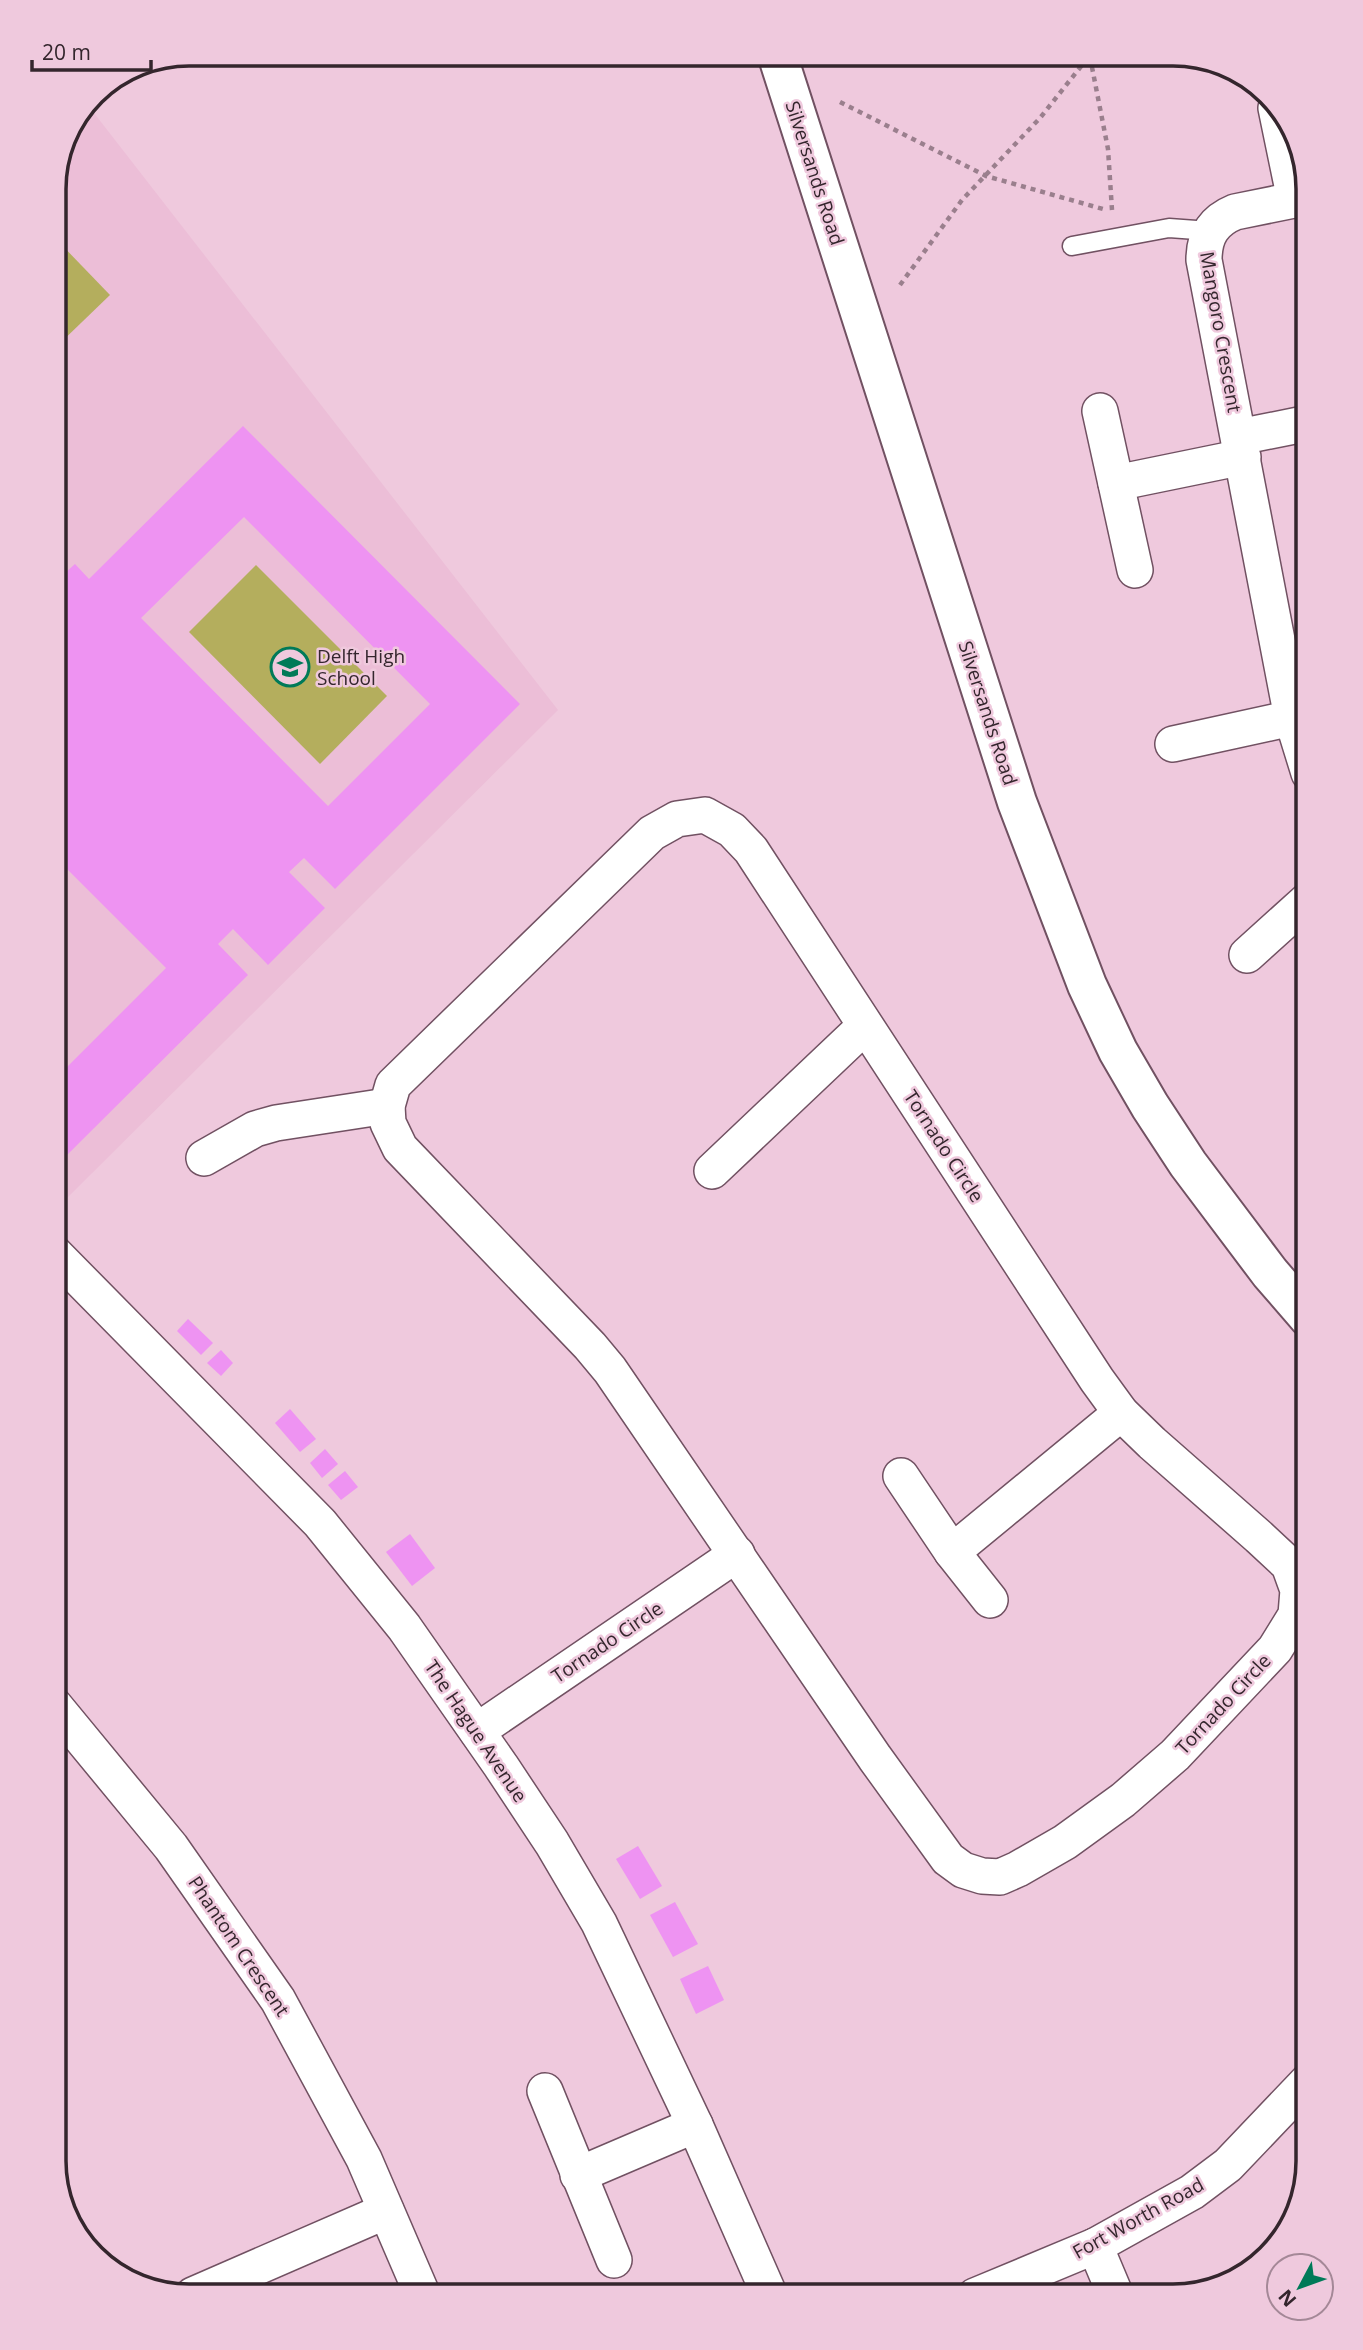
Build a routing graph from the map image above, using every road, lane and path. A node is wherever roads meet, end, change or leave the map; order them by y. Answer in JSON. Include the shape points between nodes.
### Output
{"nodes":[{"id":1,"x":782,"y":67,"type":"edge"},
{"id":2,"x":1081,"y":67,"type":"edge"},
{"id":3,"x":1092,"y":67,"type":"edge"},
{"id":4,"x":840,"y":102,"type":"dead end"},
{"id":5,"x":1283,"y":134,"type":"edge"},
{"id":6,"x":1295,"y":175,"type":"edge"},
{"id":7,"x":986,"y":176,"type":"junction"},
{"id":8,"x":1296,"y":200,"type":"edge"},
{"id":9,"x":1112,"y":211,"type":"junction"},
{"id":10,"x":1210,"y":231,"type":"junction"},
{"id":11,"x":1131,"y":235,"type":"junction"},
{"id":12,"x":1072,"y":246,"type":"dead end"},
{"id":13,"x":900,"y":285,"type":"dead end"},
{"id":14,"x":1100,"y":411,"type":"dead end"},
{"id":15,"x":1296,"y":428,"type":"edge"},
{"id":16,"x":1241,"y":447,"type":"junction"},
{"id":17,"x":1116,"y":483,"type":"junction"},
{"id":18,"x":1135,"y":570,"type":"dead end"},
{"id":19,"x":1292,"y":718,"type":"junction"},
{"id":20,"x":1296,"y":731,"type":"edge"},
{"id":21,"x":1173,"y":744,"type":"dead end"},
{"id":22,"x":1296,"y":912,"type":"edge"},
{"id":23,"x":1247,"y":955,"type":"dead end"},
{"id":24,"x":865,"y":1026,"type":"junction"},
{"id":25,"x":387,"y":1106,"type":"junction"},
{"id":26,"x":204,"y":1158,"type":"dead end"},
{"id":27,"x":712,"y":1171,"type":"dead end"},
{"id":28,"x":66,"y":1271,"type":"edge"},
{"id":29,"x":1296,"y":1303,"type":"edge"},
{"id":30,"x":1121,"y":1413,"type":"junction"},
{"id":31,"x":901,"y":1476,"type":"dead end"},
{"id":32,"x":952,"y":1552,"type":"junction"},
{"id":33,"x":737,"y":1554,"type":"junction"},
{"id":34,"x":1296,"y":1584,"type":"edge"},
{"id":35,"x":990,"y":1600,"type":"dead end"},
{"id":36,"x":1296,"y":1615,"type":"edge"},
{"id":37,"x":66,"y":1720,"type":"edge"},
{"id":38,"x":477,"y":1731,"type":"junction"},
{"id":39,"x":545,"y":2091,"type":"dead end"},
{"id":40,"x":1296,"y":2094,"type":"edge"},
{"id":41,"x":695,"y":2125,"type":"junction"},
{"id":42,"x":578,"y":2175,"type":"junction"},
{"id":43,"x":386,"y":2211,"type":"junction"},
{"id":44,"x":1094,"y":2246,"type":"junction"},
{"id":45,"x":614,"y":2260,"type":"dead end"},
{"id":46,"x":220,"y":2283,"type":"edge"},
{"id":47,"x":419,"y":2283,"type":"edge"},
{"id":48,"x":765,"y":2284,"type":"edge"},
{"id":49,"x":1004,"y":2284,"type":"edge"},
{"id":50,"x":1111,"y":2284,"type":"edge"}],
"edges":[{"from":1,"to":29,"type":"street","name":"Silversands Road","via":[[1017,802],[1087,985],[1118,1051],[1188,1164]]},
{"from":2,"to":7,"type":"path"},
{"from":3,"to":9,"type":"path","via":[[1108,149]]},
{"from":4,"to":7,"type":"path"},
{"from":5,"to":6,"type":"street"},
{"from":7,"to":9,"type":"path"},
{"from":7,"to":13,"type":"path","via":[[962,200]]},
{"from":8,"to":10,"type":"street","name":"Mangoro Crescent","via":[[1235,212]]},
{"from":9,"to":11,"type":"path"},
{"from":10,"to":11,"type":"lane","via":[[1169,228]]},
{"from":10,"to":16,"type":"street","name":"Mangoro Crescent","via":[[1204,260]]},
{"from":11,"to":12,"type":"lane"},
{"from":14,"to":17,"type":"street"},
{"from":15,"to":16,"type":"street"},
{"from":16,"to":17,"type":"street"},
{"from":16,"to":19,"type":"street","name":"Mangoro Crescent"},
{"from":17,"to":18,"type":"street"},
{"from":19,"to":20,"type":"street","name":"Mangoro Crescent"},
{"from":19,"to":21,"type":"street"},
{"from":22,"to":23,"type":"street"},
{"from":24,"to":25,"type":"street","name":"Tornado Circle","via":[[751,850],[732,830],[705,815],[677,819],[652,833],[430,1046],[393,1085]]},
{"from":24,"to":27,"type":"street"},
{"from":24,"to":30,"type":"street","name":"Tornado Circle"},
{"from":25,"to":26,"type":"street","via":[[254,1129]]},
{"from":25,"to":33,"type":"street","name":"Tornado Circle","via":[[388,1123],[400,1147],[603,1362]]},
{"from":28,"to":38,"type":"street","name":"The Hague Avenue","via":[[320,1523],[404,1627]]},
{"from":30,"to":32,"type":"street"},
{"from":30,"to":34,"type":"street","name":"Tornado Circle","via":[[1289,1565]]},
{"from":31,"to":32,"type":"street"},
{"from":32,"to":35,"type":"street"},
{"from":33,"to":36,"type":"street","name":"Tornado Circle","via":[[947,1859],[982,1876],[1000,1877],[1018,1869],[1123,1800],[1175,1755],[1275,1648]]},
{"from":33,"to":38,"type":"street","name":"Tornado Circle"},
{"from":37,"to":43,"type":"street","name":"Phantom Crescent","via":[[171,1847],[278,2000],[364,2159]]},
{"from":38,"to":41,"type":"street","name":"The Hague Avenue","via":[[552,1843],[598,1923]]},
{"from":39,"to":42,"type":"street"},
{"from":40,"to":44,"type":"street","name":"Fort Worth Road","via":[[1228,2165],[1192,2192]]},
{"from":41,"to":42,"type":"street"},
{"from":41,"to":48,"type":"street","name":"The Hague Avenue"},
{"from":42,"to":45,"type":"street"},
{"from":43,"to":46,"type":"street"},
{"from":43,"to":47,"type":"street","name":"Phantom Crescent"},
{"from":44,"to":49,"type":"street","name":"Fort Worth Road"},
{"from":44,"to":50,"type":"street"}]}
